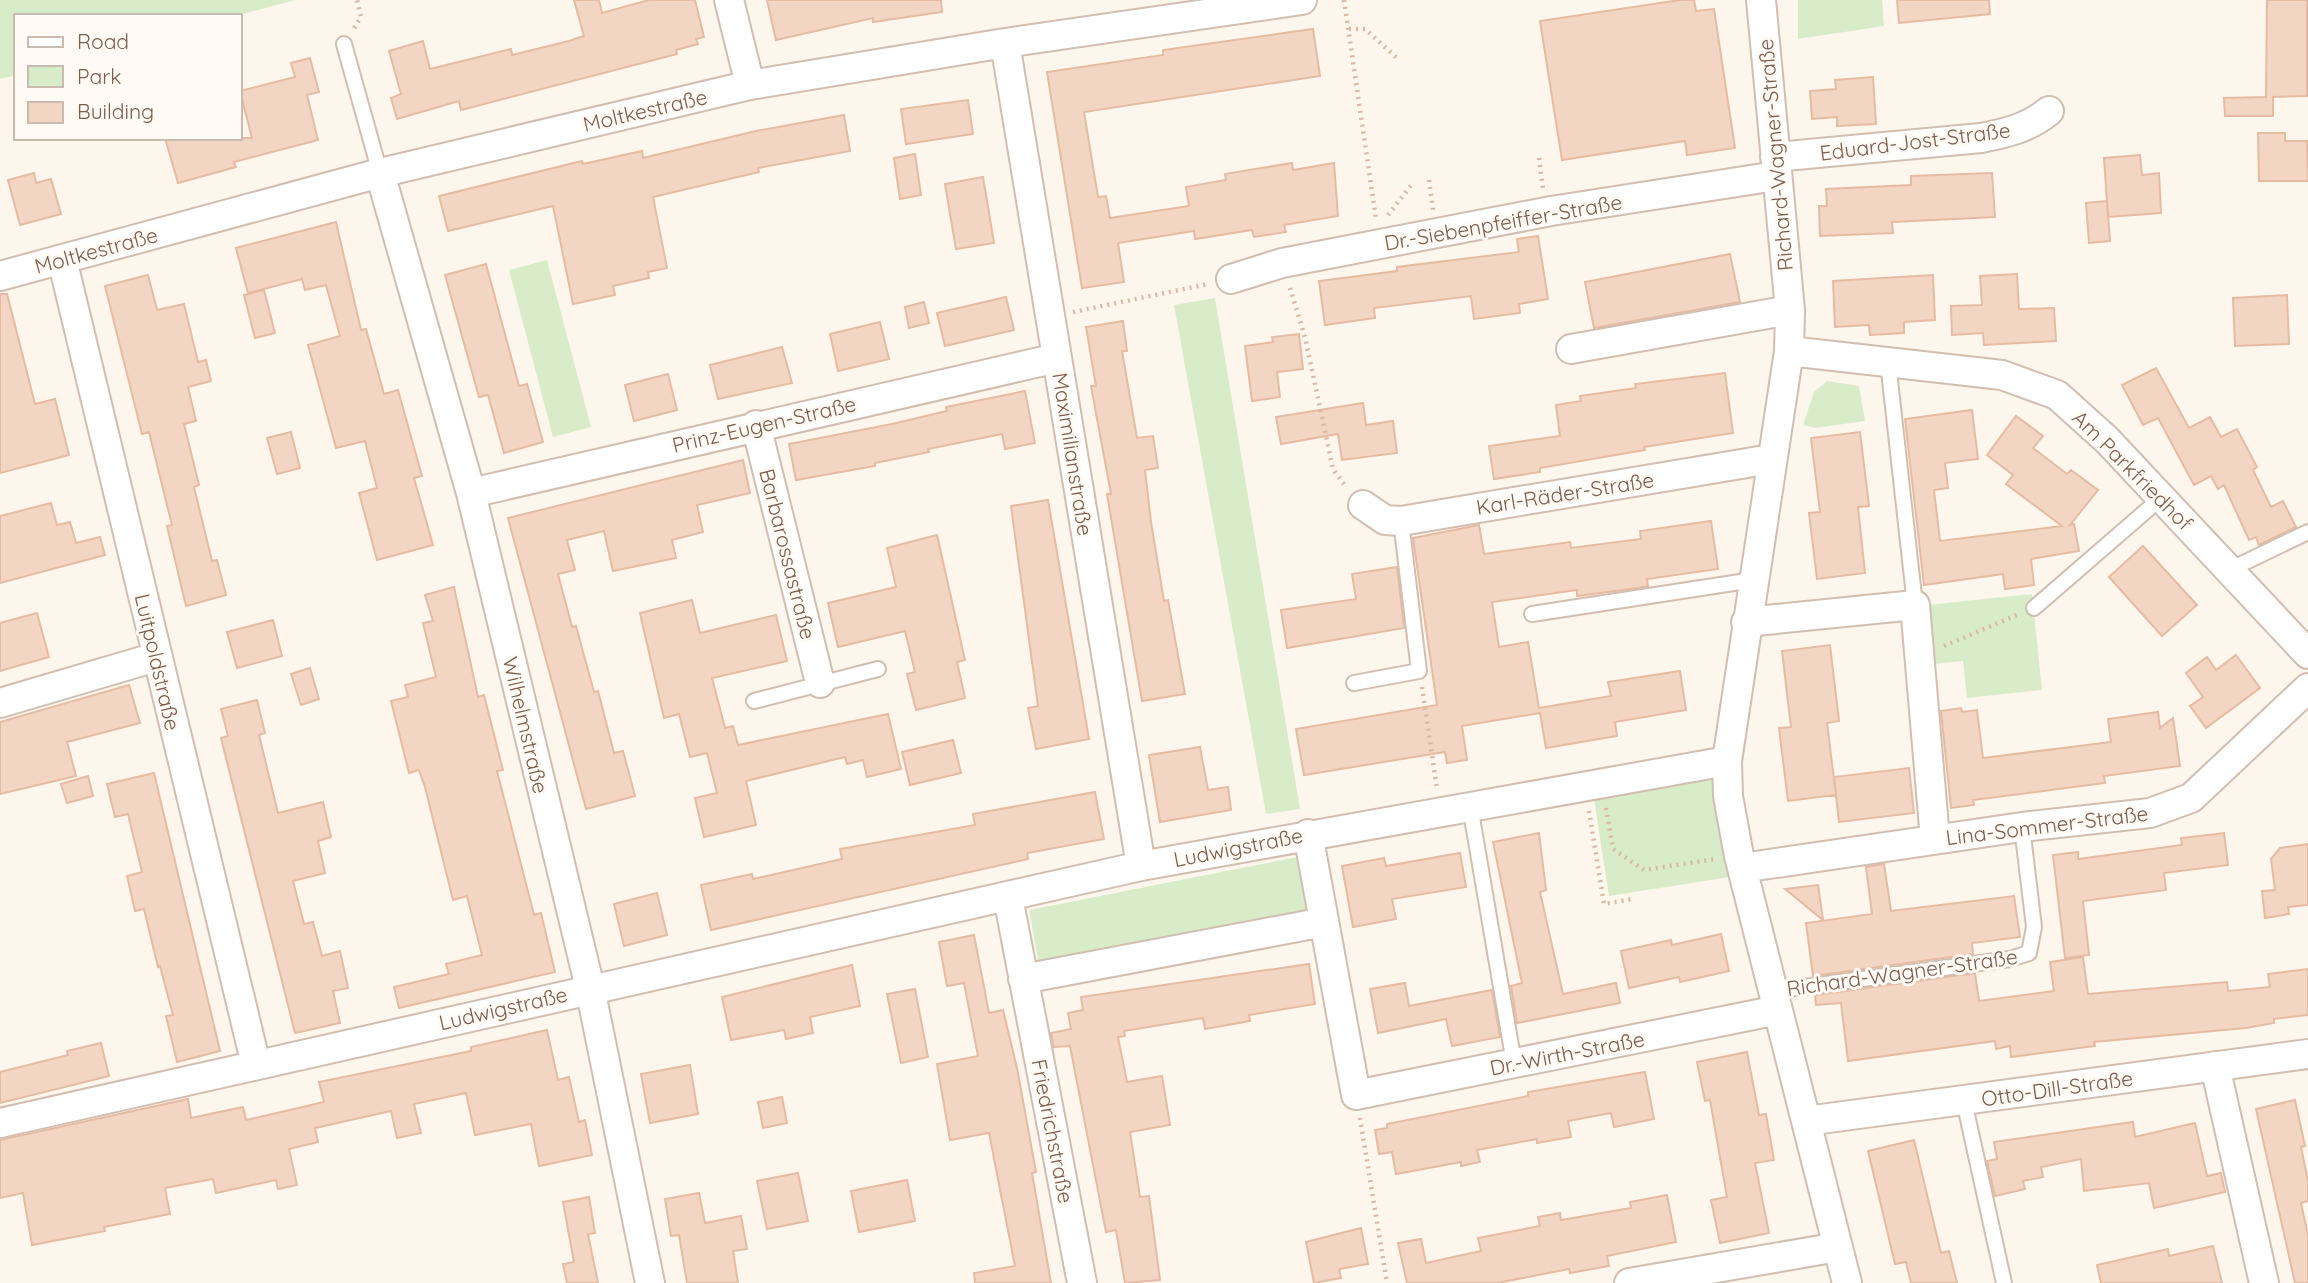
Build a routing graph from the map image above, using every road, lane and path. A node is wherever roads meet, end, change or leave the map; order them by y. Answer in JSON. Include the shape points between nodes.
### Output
{"nodes":[{"id":1,"x":357,"y":0,"type":"edge"},
{"id":2,"x":729,"y":0,"type":"edge"},
{"id":3,"x":1302,"y":0,"type":"edge"},
{"id":4,"x":1344,"y":0,"type":"edge"},
{"id":5,"x":1761,"y":0,"type":"edge"},
{"id":6,"x":360,"y":17,"type":"dead end"},
{"id":7,"x":1349,"y":29,"type":"junction"},
{"id":8,"x":1005,"y":43,"type":"junction"},
{"id":9,"x":344,"y":44,"type":"dead end"},
{"id":10,"x":1398,"y":59,"type":"dead end"},
{"id":11,"x":750,"y":85,"type":"junction"},
{"id":12,"x":2049,"y":111,"type":"dead end"},
{"id":13,"x":1776,"y":166,"type":"junction"},
{"id":14,"x":380,"y":173,"type":"junction"},
{"id":15,"x":1413,"y":183,"type":"dead end"},
{"id":16,"x":1379,"y":239,"type":"junction"},
{"id":17,"x":62,"y":258,"type":"junction"},
{"id":18,"x":1282,"y":263,"type":"junction"},
{"id":19,"x":0,"y":276,"type":"edge"},
{"id":20,"x":1231,"y":279,"type":"joint"},
{"id":21,"x":1790,"y":310,"type":"junction"},
{"id":22,"x":1051,"y":317,"type":"junction"},
{"id":23,"x":1571,"y":349,"type":"dead end"},
{"id":24,"x":1789,"y":351,"type":"junction"},
{"id":25,"x":1057,"y":358,"type":"junction"},
{"id":26,"x":1888,"y":362,"type":"junction"},
{"id":27,"x":756,"y":425,"type":"junction"},
{"id":28,"x":1771,"y":459,"type":"junction"},
{"id":29,"x":471,"y":494,"type":"junction"},
{"id":30,"x":2161,"y":498,"type":"junction"},
{"id":31,"x":1363,"y":505,"type":"joint"},
{"id":32,"x":1401,"y":521,"type":"junction"},
{"id":33,"x":2308,"y":532,"type":"edge"},
{"id":34,"x":2229,"y":570,"type":"junction"},
{"id":35,"x":1753,"y":580,"type":"junction"},
{"id":36,"x":1915,"y":605,"type":"junction"},
{"id":37,"x":2034,"y":608,"type":"joint"},
{"id":38,"x":1532,"y":614,"type":"dead end"},
{"id":39,"x":1746,"y":622,"type":"junction"},
{"id":40,"x":2308,"y":654,"type":"edge"},
{"id":41,"x":156,"y":657,"type":"junction"},
{"id":42,"x":1919,"y":657,"type":"junction"},
{"id":43,"x":878,"y":669,"type":"dead end"},
{"id":44,"x":1419,"y":671,"type":"junction"},
{"id":45,"x":820,"y":683,"type":"junction"},
{"id":46,"x":1354,"y":683,"type":"dead end"},
{"id":47,"x":2308,"y":688,"type":"edge"},
{"id":48,"x":754,"y":701,"type":"dead end"},
{"id":49,"x":0,"y":703,"type":"edge"},
{"id":50,"x":1727,"y":761,"type":"junction"},
{"id":51,"x":1593,"y":784,"type":"junction"},
{"id":52,"x":1470,"y":806,"type":"junction"},
{"id":53,"x":1440,"y":811,"type":"junction"},
{"id":54,"x":2022,"y":827,"type":"junction"},
{"id":55,"x":1308,"y":834,"type":"junction"},
{"id":56,"x":1934,"y":839,"type":"junction"},
{"id":57,"x":1740,"y":862,"type":"junction"},
{"id":58,"x":1141,"y":866,"type":"junction"},
{"id":59,"x":1008,"y":897,"type":"junction"},
{"id":60,"x":1633,"y":899,"type":"dead end"},
{"id":61,"x":1324,"y":922,"type":"junction"},
{"id":62,"x":1023,"y":979,"type":"junction"},
{"id":63,"x":590,"y":988,"type":"junction"},
{"id":64,"x":1776,"y":1000,"type":"junction"},
{"id":65,"x":2308,"y":1054,"type":"edge"},
{"id":66,"x":1514,"y":1063,"type":"junction"},
{"id":67,"x":256,"y":1065,"type":"junction"},
{"id":68,"x":2215,"y":1066,"type":"junction"},
{"id":69,"x":1356,"y":1095,"type":"junction"},
{"id":70,"x":1964,"y":1101,"type":"junction"},
{"id":71,"x":1806,"y":1121,"type":"junction"},
{"id":72,"x":0,"y":1123,"type":"edge"},
{"id":73,"x":1838,"y":1247,"type":"junction"},
{"id":74,"x":650,"y":1283,"type":"edge"},
{"id":75,"x":1082,"y":1283,"type":"edge"},
{"id":76,"x":1387,"y":1283,"type":"edge"},
{"id":77,"x":1629,"y":1283,"type":"edge"},
{"id":78,"x":1847,"y":1283,"type":"edge"},
{"id":79,"x":2004,"y":1283,"type":"edge"},
{"id":80,"x":2264,"y":1283,"type":"edge"}],
"edges":[{"from":1,"to":6,"type":"path"},
{"from":2,"to":11,"type":"street"},
{"from":3,"to":8,"type":"street","name":"Moltkestraße"},
{"from":4,"to":7,"type":"path"},
{"from":5,"to":13,"type":"street","name":"Richard-Wagner-Straße"},
{"from":7,"to":10,"type":"path","via":[[1365,29]]},
{"from":7,"to":16,"type":"path"},
{"from":8,"to":11,"type":"street","name":"Moltkestraße"},
{"from":8,"to":22,"type":"street","name":"Maximilianstraße"},
{"from":9,"to":14,"type":"lane"},
{"from":11,"to":14,"type":"street","name":"Moltkestraße"},
{"from":12,"to":13,"type":"street","name":"Eduard-Jost-Straße","via":[[2012,132]]},
{"from":13,"to":16,"type":"street","name":"Dr.-Siebenpfeiffer-Straße","via":[[1551,211]]},
{"from":13,"to":21,"type":"street","name":"Richard-Wagner-Straße"},
{"from":14,"to":17,"type":"street","name":"Moltkestraße"},
{"from":14,"to":29,"type":"street","name":"Wilhelmstraße"},
{"from":15,"to":16,"type":"path","via":[[1390,213]]},
{"from":16,"to":18,"type":"street","name":"Dr.-Siebenpfeiffer-Straße"},
{"from":17,"to":19,"type":"street","name":"Moltkestraße"},
{"from":17,"to":41,"type":"street","name":"Luitpoldstraße"},
{"from":18,"to":20,"type":"street","name":"Dr.-Siebenpfeiffer-Straße"},
{"from":18,"to":31,"type":"path","via":[[1305,338],[1333,469]]},
{"from":20,"to":22,"type":"path"},
{"from":21,"to":23,"type":"street"},
{"from":21,"to":24,"type":"street","name":"Richard-Wagner-Straße"},
{"from":22,"to":25,"type":"street","name":"Maximilianstraße"},
{"from":24,"to":26,"type":"street","name":"Am Parkfriedhof"},
{"from":24,"to":28,"type":"street","name":"Richard-Wagner-Straße"},
{"from":25,"to":27,"type":"street","name":"Prinz-Eugen-Straße"},
{"from":25,"to":58,"type":"street","name":"Maximilianstraße"},
{"from":26,"to":30,"type":"street","name":"Am Parkfriedhof","via":[[2002,375],[2057,395]]},
{"from":26,"to":36,"type":"lane"},
{"from":27,"to":29,"type":"street","name":"Prinz-Eugen-Straße"},
{"from":27,"to":45,"type":"street","name":"Barbarossastraße"},
{"from":28,"to":32,"type":"street","name":"Karl-Räder-Straße"},
{"from":28,"to":35,"type":"street","name":"Richard-Wagner-Straße"},
{"from":29,"to":63,"type":"street","name":"Wilhelmstraße"},
{"from":30,"to":34,"type":"street","name":"Am Parkfriedhof"},
{"from":30,"to":37,"type":"lane"},
{"from":31,"to":32,"type":"street","name":"Karl-Räder-Straße","via":[[1385,520]]},
{"from":32,"to":44,"type":"lane"},
{"from":33,"to":34,"type":"lane"},
{"from":34,"to":40,"type":"street","name":"Am Parkfriedhof"},
{"from":35,"to":38,"type":"lane"},
{"from":35,"to":39,"type":"street","name":"Richard-Wagner-Straße"},
{"from":36,"to":39,"type":"street"},
{"from":36,"to":42,"type":"street"},
{"from":37,"to":42,"type":"path"},
{"from":39,"to":50,"type":"street","name":"Richard-Wagner-Straße"},
{"from":41,"to":49,"type":"street"},
{"from":41,"to":67,"type":"street","name":"Luitpoldstraße"},
{"from":42,"to":56,"type":"street"},
{"from":43,"to":45,"type":"lane"},
{"from":44,"to":46,"type":"lane"},
{"from":44,"to":53,"type":"path"},
{"from":45,"to":48,"type":"lane"},
{"from":47,"to":54,"type":"street","name":"Lina-Sommer-Straße","via":[[2191,798],[2150,813]]},
{"from":50,"to":51,"type":"street","name":"Ludwigstraße"},
{"from":50,"to":57,"type":"street","name":"Richard-Wagner-Straße"},
{"from":51,"to":52,"type":"street","name":"Ludwigstraße"},
{"from":51,"to":57,"type":"path","via":[[1613,849],[1644,870]]},
{"from":51,"to":60,"type":"path","via":[[1604,904]]},
{"from":52,"to":53,"type":"street","name":"Ludwigstraße"},
{"from":52,"to":66,"type":"lane"},
{"from":53,"to":55,"type":"street","name":"Ludwigstraße"},
{"from":54,"to":56,"type":"street","name":"Lina-Sommer-Straße"},
{"from":54,"to":64,"type":"lane","name":"Richard-Wagner-Straße","via":[[2034,927],[2029,953]]},
{"from":55,"to":58,"type":"street","name":"Ludwigstraße"},
{"from":55,"to":61,"type":"street"},
{"from":56,"to":57,"type":"street","name":"Lina-Sommer-Straße"},
{"from":57,"to":64,"type":"street","name":"Richard-Wagner-Straße"},
{"from":58,"to":59,"type":"street","name":"Ludwigstraße"},
{"from":59,"to":62,"type":"street"},
{"from":59,"to":63,"type":"street","name":"Ludwigstraße"},
{"from":61,"to":62,"type":"street"},
{"from":61,"to":69,"type":"street"},
{"from":62,"to":75,"type":"street","name":"Friedrichstraße"},
{"from":63,"to":67,"type":"street","name":"Ludwigstraße"},
{"from":63,"to":74,"type":"street","name":"Wilhelmstraße"},
{"from":64,"to":66,"type":"street","name":"Dr.-Wirth-Straße"},
{"from":64,"to":71,"type":"street","name":"Richard-Wagner-Straße"},
{"from":65,"to":68,"type":"street","name":"Otto-Dill-Straße"},
{"from":66,"to":69,"type":"street","name":"Dr.-Wirth-Straße"},
{"from":67,"to":72,"type":"street","name":"Ludwigstraße"},
{"from":68,"to":70,"type":"street","name":"Otto-Dill-Straße"},
{"from":68,"to":80,"type":"street"},
{"from":69,"to":76,"type":"path"},
{"from":70,"to":71,"type":"street","name":"Otto-Dill-Straße"},
{"from":70,"to":79,"type":"lane"},
{"from":71,"to":73,"type":"street","name":"Richard-Wagner-Straße"},
{"from":73,"to":77,"type":"street"},
{"from":73,"to":78,"type":"street","name":"Richard-Wagner-Straße"}]}
